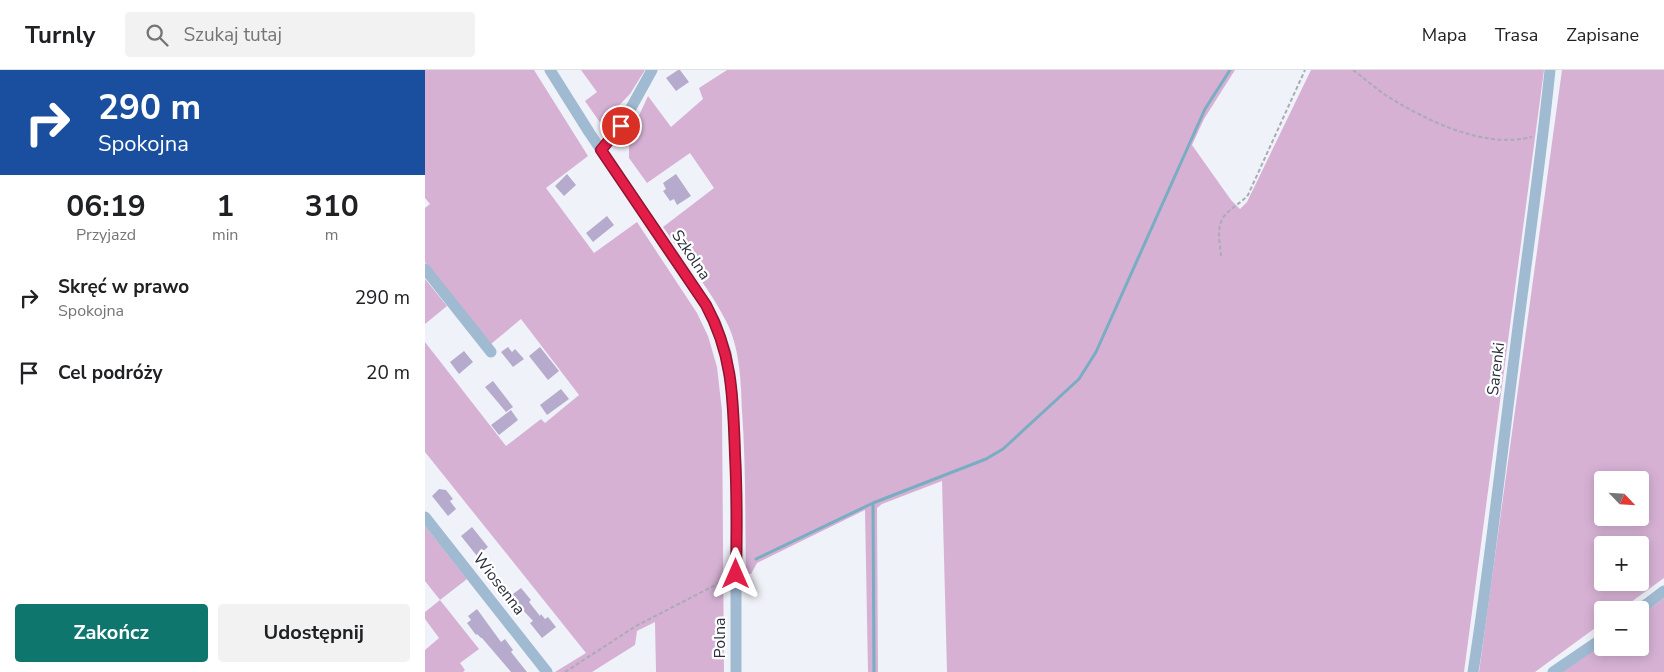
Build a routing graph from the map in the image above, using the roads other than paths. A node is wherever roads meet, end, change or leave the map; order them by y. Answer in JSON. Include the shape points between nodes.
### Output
{"nodes":[{"id":1,"x":550,"y":70,"type":"edge"},
{"id":2,"x":653,"y":70,"type":"edge"},
{"id":3,"x":1550,"y":70,"type":"edge"},
{"id":4,"x":601,"y":150,"type":"junction"},
{"id":5,"x":425,"y":269,"type":"edge"},
{"id":6,"x":491,"y":352,"type":"dead end"},
{"id":7,"x":425,"y":517,"type":"edge"},
{"id":8,"x":736,"y":574,"type":"joint"},
{"id":9,"x":1664,"y":591,"type":"edge"},
{"id":10,"x":1649,"y":602,"type":"edge"},
{"id":11,"x":1594,"y":644,"type":"edge"},
{"id":12,"x":547,"y":672,"type":"edge"},
{"id":13,"x":736,"y":672,"type":"edge"},
{"id":14,"x":1473,"y":672,"type":"edge"},
{"id":15,"x":1553,"y":672,"type":"edge"}],
"edges":[{"from":1,"to":4,"type":"street","name":"Szkolna"},
{"from":2,"to":4,"type":"street","via":[[621,126]]},
{"from":3,"to":14,"type":"street","name":"Sarenki"},
{"from":4,"to":8,"type":"street","name":"Szkolna","via":[[706,305],[720,334],[732,394]]},
{"from":5,"to":6,"type":"street"},
{"from":7,"to":12,"type":"street","name":"Wiosenna"},
{"from":8,"to":13,"type":"street","name":"Polna"},
{"from":9,"to":10,"type":"street"},
{"from":11,"to":15,"type":"street"}]}
